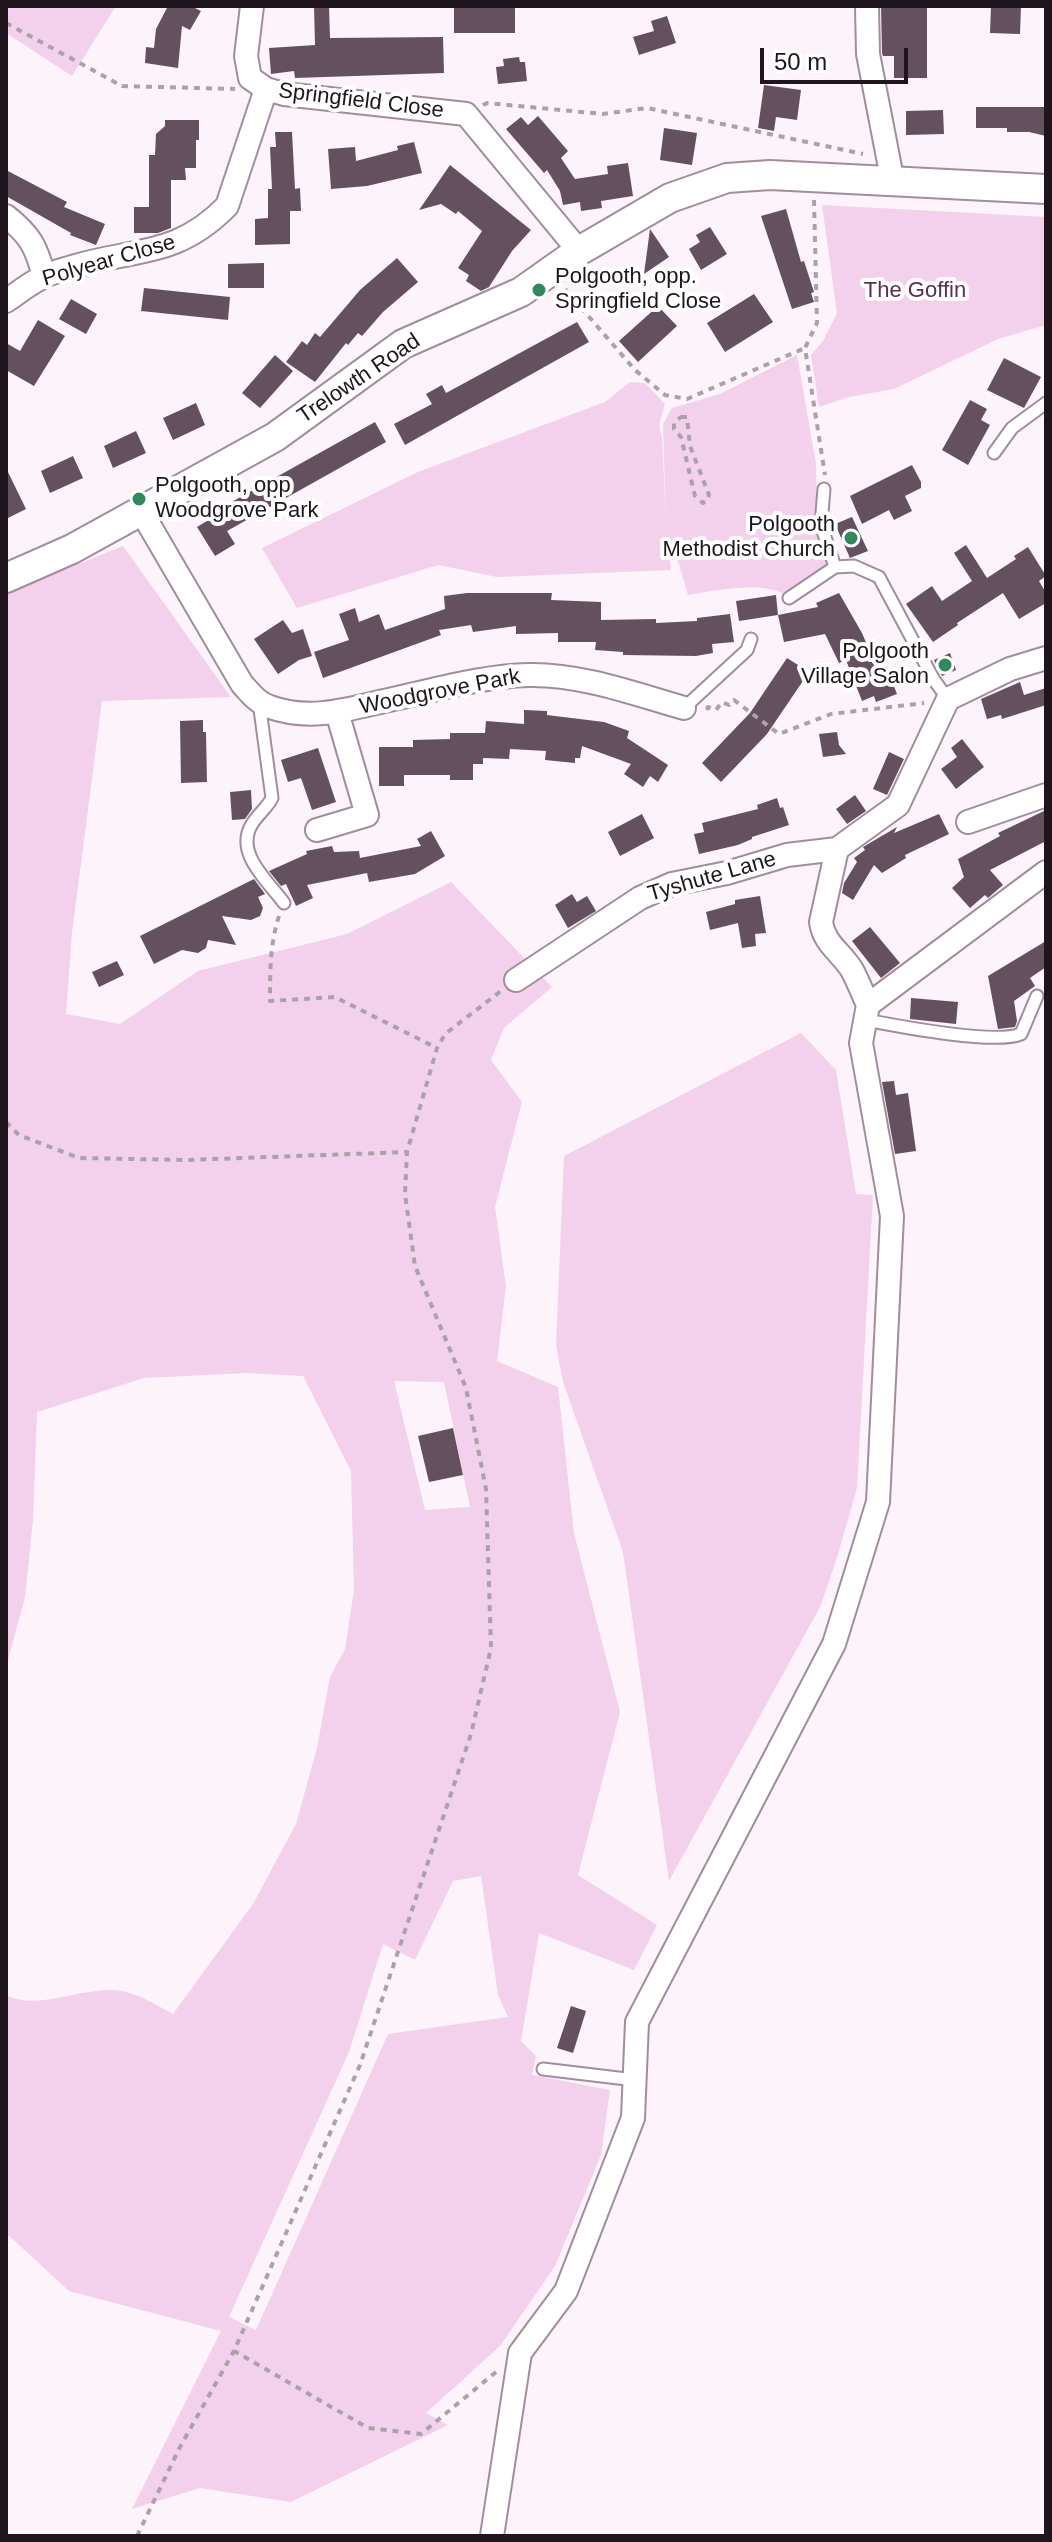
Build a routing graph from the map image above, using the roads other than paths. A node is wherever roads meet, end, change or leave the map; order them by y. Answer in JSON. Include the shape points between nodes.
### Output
{"nodes":[{"id":1,"x":252,"y":6,"type":"edge"},
{"id":2,"x":867,"y":6,"type":"edge"},
{"id":3,"x":266,"y":89,"type":"junction"},
{"id":4,"x":891,"y":172,"type":"junction"},
{"id":5,"x":1046,"y":189,"type":"edge"},
{"id":6,"x":6,"y":216,"type":"edge"},
{"id":7,"x":579,"y":251,"type":"junction"},
{"id":8,"x":44,"y":276,"type":"junction"},
{"id":9,"x":6,"y":301,"type":"edge"},
{"id":10,"x":1046,"y":403,"type":"edge"},
{"id":11,"x":994,"y":453,"type":"dead end"},
{"id":12,"x":824,"y":489,"type":"road end"},
{"id":13,"x":141,"y":511,"type":"junction"},
{"id":14,"x":835,"y":567,"type":"junction"},
{"id":15,"x":6,"y":578,"type":"edge"},
{"id":16,"x":789,"y":598,"type":"dead end"},
{"id":17,"x":751,"y":639,"type":"dead end"},
{"id":18,"x":1046,"y":658,"type":"edge"},
{"id":19,"x":948,"y":699,"type":"junction"},
{"id":20,"x":259,"y":702,"type":"junction"},
{"id":21,"x":684,"y":708,"type":"joint"},
{"id":22,"x":337,"y":712,"type":"junction"},
{"id":23,"x":1046,"y":795,"type":"edge"},
{"id":24,"x":968,"y":822,"type":"dead end"},
{"id":25,"x":317,"y":830,"type":"dead end"},
{"id":26,"x":837,"y":849,"type":"junction"},
{"id":27,"x":1046,"y":872,"type":"edge"},
{"id":28,"x":284,"y":903,"type":"road end"},
{"id":29,"x":516,"y":980,"type":"road end"},
{"id":30,"x":1037,"y":996,"type":"dead end"},
{"id":31,"x":867,"y":1012,"type":"junction"},
{"id":32,"x":543,"y":2069,"type":"dead end"},
{"id":33,"x":635,"y":2080,"type":"junction"},
{"id":34,"x":492,"y":2536,"type":"edge"}],
"edges":[{"from":1,"to":3,"type":"street","name":"Springfield Close","via":[[246,56],[250,78]]},
{"from":2,"to":4,"type":"street","via":[[868,54]]},
{"from":3,"to":7,"type":"street","name":"Springfield Close","via":[[466,114]]},
{"from":3,"to":8,"type":"street","name":"Polyear Close","via":[[227,206],[213,220],[170,244]]},
{"from":4,"to":5,"type":"street","name":"Trelowth Road"},
{"from":4,"to":7,"type":"street","name":"Trelowth Road","via":[[727,178],[670,198]]},
{"from":6,"to":8,"type":"street","via":[[37,248]]},
{"from":7,"to":13,"type":"street","name":"Trelowth Road","via":[[521,292],[403,344],[275,437]]},
{"from":8,"to":9,"type":"street","name":"Polyear Close"},
{"from":10,"to":11,"type":"lane","via":[[1012,428]]},
{"from":12,"to":14,"type":"lane","via":[[821,525]]},
{"from":13,"to":15,"type":"street","name":"Trelowth Road"},
{"from":13,"to":20,"type":"street","via":[[242,684]]},
{"from":14,"to":16,"type":"lane"},
{"from":14,"to":19,"type":"lane","via":[[854,566],[879,577]]},
{"from":17,"to":21,"type":"lane","via":[[747,650]]},
{"from":18,"to":19,"type":"street"},
{"from":19,"to":26,"type":"street","via":[[898,805]]},
{"from":20,"to":22,"type":"street","name":"Woodgrove Park","via":[[308,715]]},
{"from":20,"to":28,"type":"lane","via":[[272,798],[249,831],[248,849]]},
{"from":21,"to":22,"type":"street","name":"Woodgrove Park","via":[[613,687],[530,675],[483,679]]},
{"from":22,"to":25,"type":"street","name":"Woodgrove Park","via":[[367,815]]},
{"from":23,"to":24,"type":"street"},
{"from":26,"to":29,"type":"street","name":"Tyshute Lane","via":[[787,855],[672,884],[640,898]]},
{"from":26,"to":31,"type":"street","via":[[821,922],[832,948],[851,969]]},
{"from":27,"to":31,"type":"street"},
{"from":30,"to":31,"type":"lane","via":[[1021,1034],[1011,1038],[988,1039]]},
{"from":31,"to":33,"type":"street","via":[[861,1043],[892,1216],[878,1502],[834,1644],[637,2022]]},
{"from":32,"to":33,"type":"lane"},
{"from":33,"to":34,"type":"street","via":[[633,2118],[566,2291],[520,2353]]}]}
